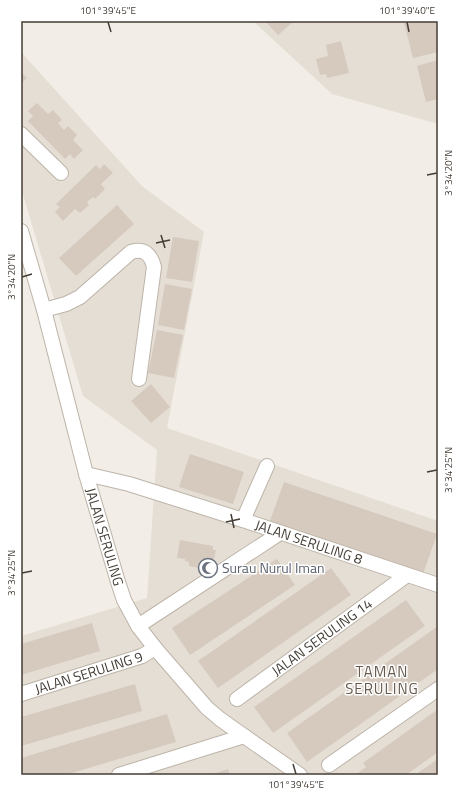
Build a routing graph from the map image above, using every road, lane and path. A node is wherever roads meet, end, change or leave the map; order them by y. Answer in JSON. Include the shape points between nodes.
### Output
{"nodes":[{"id":1,"x":21,"y":134,"type":"edge"},
{"id":2,"x":60,"y":173,"type":"dead end"},
{"id":3,"x":21,"y":231,"type":"edge"},
{"id":4,"x":44,"y":310,"type":"junction"},
{"id":5,"x":139,"y":379,"type":"dead end"},
{"id":6,"x":267,"y":466,"type":"dead end"},
{"id":7,"x":86,"y":474,"type":"junction"},
{"id":8,"x":243,"y":520,"type":"junction"},
{"id":9,"x":280,"y":533,"type":"junction"},
{"id":10,"x":407,"y":575,"type":"junction"},
{"id":11,"x":438,"y":585,"type":"edge"},
{"id":12,"x":138,"y":626,"type":"junction"},
{"id":13,"x":155,"y":648,"type":"junction"},
{"id":14,"x":438,"y":689,"type":"edge"},
{"id":15,"x":21,"y":694,"type":"edge"},
{"id":16,"x":237,"y":700,"type":"dead end"},
{"id":17,"x":244,"y":736,"type":"junction"},
{"id":18,"x":329,"y":765,"type":"dead end"},
{"id":19,"x":119,"y":775,"type":"edge"},
{"id":20,"x":300,"y":775,"type":"edge"}],
"edges":[{"from":1,"to":2,"type":"street"},
{"from":3,"to":4,"type":"street","name":"JALAN SERULING"},
{"from":4,"to":5,"type":"street","via":[[80,297],[131,252],[138,250],[146,253],[152,258],[154,267]]},
{"from":4,"to":7,"type":"street","name":"JALAN SERULING"},
{"from":6,"to":8,"type":"street"},
{"from":7,"to":8,"type":"street","name":"JALAN SERULING 8","via":[[129,484]]},
{"from":7,"to":12,"type":"street","name":"JALAN SERULING","via":[[124,600]]},
{"from":8,"to":9,"type":"street","name":"JALAN SERULING 8"},
{"from":9,"to":10,"type":"street","name":"JALAN SERULING 8"},
{"from":9,"to":12,"type":"street"},
{"from":10,"to":11,"type":"street","name":"JALAN SERULING 8"},
{"from":10,"to":16,"type":"street","name":"JALAN SERULING 14"},
{"from":12,"to":13,"type":"street","name":"JALAN SERULING"},
{"from":13,"to":15,"type":"street","name":"JALAN SERULING 9","via":[[142,656]]},
{"from":13,"to":17,"type":"street","name":"JALAN SERULING","via":[[207,708]]},
{"from":14,"to":18,"type":"street"},
{"from":17,"to":19,"type":"street"},
{"from":17,"to":20,"type":"street","name":"JALAN SERULING"}]}
